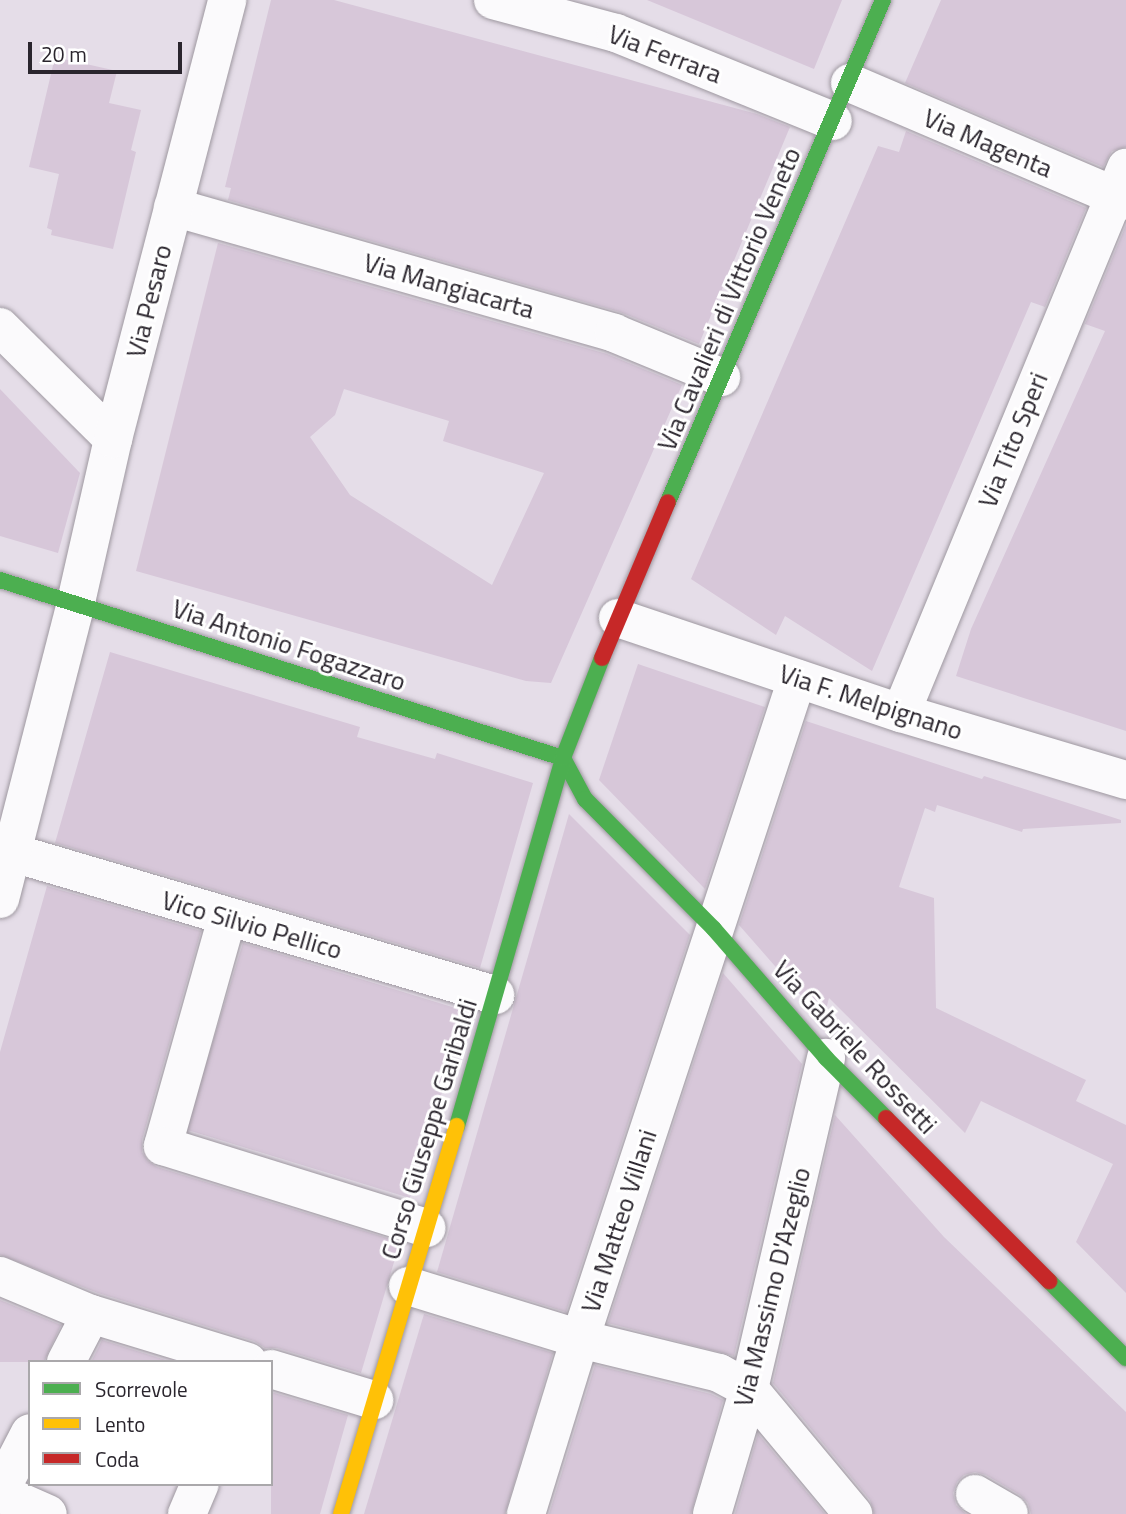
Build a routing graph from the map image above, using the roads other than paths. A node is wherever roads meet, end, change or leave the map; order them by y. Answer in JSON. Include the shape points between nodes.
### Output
{"nodes":[{"id":1,"x":226,"y":0,"type":"edge"},
{"id":2,"x":494,"y":0,"type":"edge"},
{"id":3,"x":883,"y":0,"type":"edge"},
{"id":4,"x":850,"y":83,"type":"junction"},
{"id":5,"x":833,"y":121,"type":"junction"},
{"id":6,"x":1122,"y":188,"type":"edge"},
{"id":7,"x":173,"y":206,"type":"junction"},
{"id":8,"x":0,"y":327,"type":"edge"},
{"id":9,"x":721,"y":377,"type":"junction"},
{"id":10,"x":113,"y":439,"type":"junction"},
{"id":11,"x":0,"y":580,"type":"edge"},
{"id":12,"x":76,"y":602,"type":"junction"},
{"id":13,"x":618,"y":618,"type":"junction"},
{"id":14,"x":797,"y":679,"type":"junction"},
{"id":15,"x":901,"y":713,"type":"junction"},
{"id":16,"x":563,"y":758,"type":"junction"},
{"id":17,"x":1126,"y":780,"type":"edge"},
{"id":18,"x":10,"y":852,"type":"junction"},
{"id":19,"x":0,"y":899,"type":"edge"},
{"id":20,"x":227,"y":918,"type":"junction"},
{"id":21,"x":714,"y":929,"type":"junction"},
{"id":22,"x":495,"y":995,"type":"junction"},
{"id":23,"x":826,"y":1058,"type":"junction"},
{"id":24,"x":427,"y":1228,"type":"junction"},
{"id":25,"x":0,"y":1276,"type":"edge"},
{"id":26,"x":408,"y":1286,"type":"junction"},
{"id":27,"x":91,"y":1314,"type":"junction"},
{"id":28,"x":580,"y":1339,"type":"junction"},
{"id":29,"x":1126,"y":1358,"type":"edge"},
{"id":30,"x":67,"y":1360,"type":"edge"},
{"id":31,"x":241,"y":1360,"type":"edge"},
{"id":32,"x":273,"y":1370,"type":"edge"},
{"id":33,"x":748,"y":1389,"type":"junction"},
{"id":34,"x":374,"y":1400,"type":"junction"},
{"id":35,"x":28,"y":1437,"type":"edge"},
{"id":36,"x":199,"y":1486,"type":"edge"},
{"id":37,"x":0,"y":1492,"type":"edge"},
{"id":38,"x":975,"y":1494,"type":"dead end"},
{"id":39,"x":48,"y":1514,"type":"edge"},
{"id":40,"x":187,"y":1514,"type":"edge"},
{"id":41,"x":341,"y":1514,"type":"edge"},
{"id":42,"x":526,"y":1514,"type":"edge"},
{"id":43,"x":712,"y":1514,"type":"edge"},
{"id":44,"x":853,"y":1514,"type":"edge"},
{"id":45,"x":1009,"y":1514,"type":"edge"}],
"edges":[{"from":1,"to":7,"type":"street","name":"Via Pesaro"},
{"from":2,"to":5,"type":"street","name":"Via Ferrara","via":[[616,33]]},
{"from":3,"to":4,"type":"street","name":"Via Cavalieri di Vittorio Veneto"},
{"from":4,"to":5,"type":"street","name":"Via Cavalieri di Vittorio Veneto"},
{"from":4,"to":6,"type":"street","name":"Via Magenta"},
{"from":5,"to":9,"type":"street","name":"Via Cavalieri di Vittorio Veneto"},
{"from":6,"to":15,"type":"street","name":"Via Tito Speri"},
{"from":7,"to":9,"type":"street","name":"Via Mangiacarta","via":[[614,333]]},
{"from":7,"to":10,"type":"street","name":"Via Pesaro"},
{"from":8,"to":10,"type":"street"},
{"from":9,"to":13,"type":"street","name":"Via Cavalieri di Vittorio Veneto"},
{"from":10,"to":12,"type":"street","name":"Via Pesaro"},
{"from":11,"to":12,"type":"street","name":"Via Antonio Fogazzaro"},
{"from":12,"to":16,"type":"street","name":"Via Antonio Fogazzaro"},
{"from":12,"to":18,"type":"street","name":"Via Pesaro"},
{"from":13,"to":14,"type":"street","name":"Via F. Melpignano"},
{"from":13,"to":16,"type":"street","name":"Via Cavalieri di Vittorio Veneto"},
{"from":14,"to":15,"type":"street","name":"Via F. Melpignano"},
{"from":14,"to":21,"type":"street","name":"Via Matteo Villani"},
{"from":15,"to":17,"type":"street","name":"Via F. Melpignano"},
{"from":16,"to":21,"type":"street","name":"Via Gabriele Rossetti","via":[[585,799]]},
{"from":16,"to":22,"type":"street","name":"Corso Giuseppe Garibaldi"},
{"from":18,"to":19,"type":"street","name":"Via Pesaro"},
{"from":18,"to":20,"type":"street","name":"Vico Silvio Pellico"},
{"from":20,"to":22,"type":"street","name":"Vico Silvio Pellico"},
{"from":20,"to":24,"type":"street","via":[[163,1146]]},
{"from":21,"to":23,"type":"street","name":"Via Gabriele Rossetti"},
{"from":21,"to":28,"type":"street","name":"Via Matteo Villani"},
{"from":22,"to":24,"type":"street","name":"Corso Giuseppe Garibaldi"},
{"from":23,"to":29,"type":"street","name":"Via Gabriele Rossetti"},
{"from":23,"to":33,"type":"street","name":"Via Massimo D'Azeglio"},
{"from":24,"to":26,"type":"street","name":"Corso Giuseppe Garibaldi"},
{"from":25,"to":27,"type":"street"},
{"from":26,"to":28,"type":"street"},
{"from":26,"to":34,"type":"street","name":"Corso Giuseppe Garibaldi"},
{"from":27,"to":30,"type":"street"},
{"from":27,"to":31,"type":"street"},
{"from":28,"to":33,"type":"street","via":[[719,1373]]},
{"from":28,"to":42,"type":"street","name":"Via Matteo Villani"},
{"from":32,"to":34,"type":"street"},
{"from":33,"to":43,"type":"street","name":"Via Massimo D'Azeglio"},
{"from":33,"to":44,"type":"street"},
{"from":34,"to":41,"type":"street","name":"Corso Giuseppe Garibaldi"},
{"from":35,"to":37,"type":"street"},
{"from":36,"to":40,"type":"street"},
{"from":37,"to":39,"type":"street"},
{"from":38,"to":45,"type":"street"}]}
